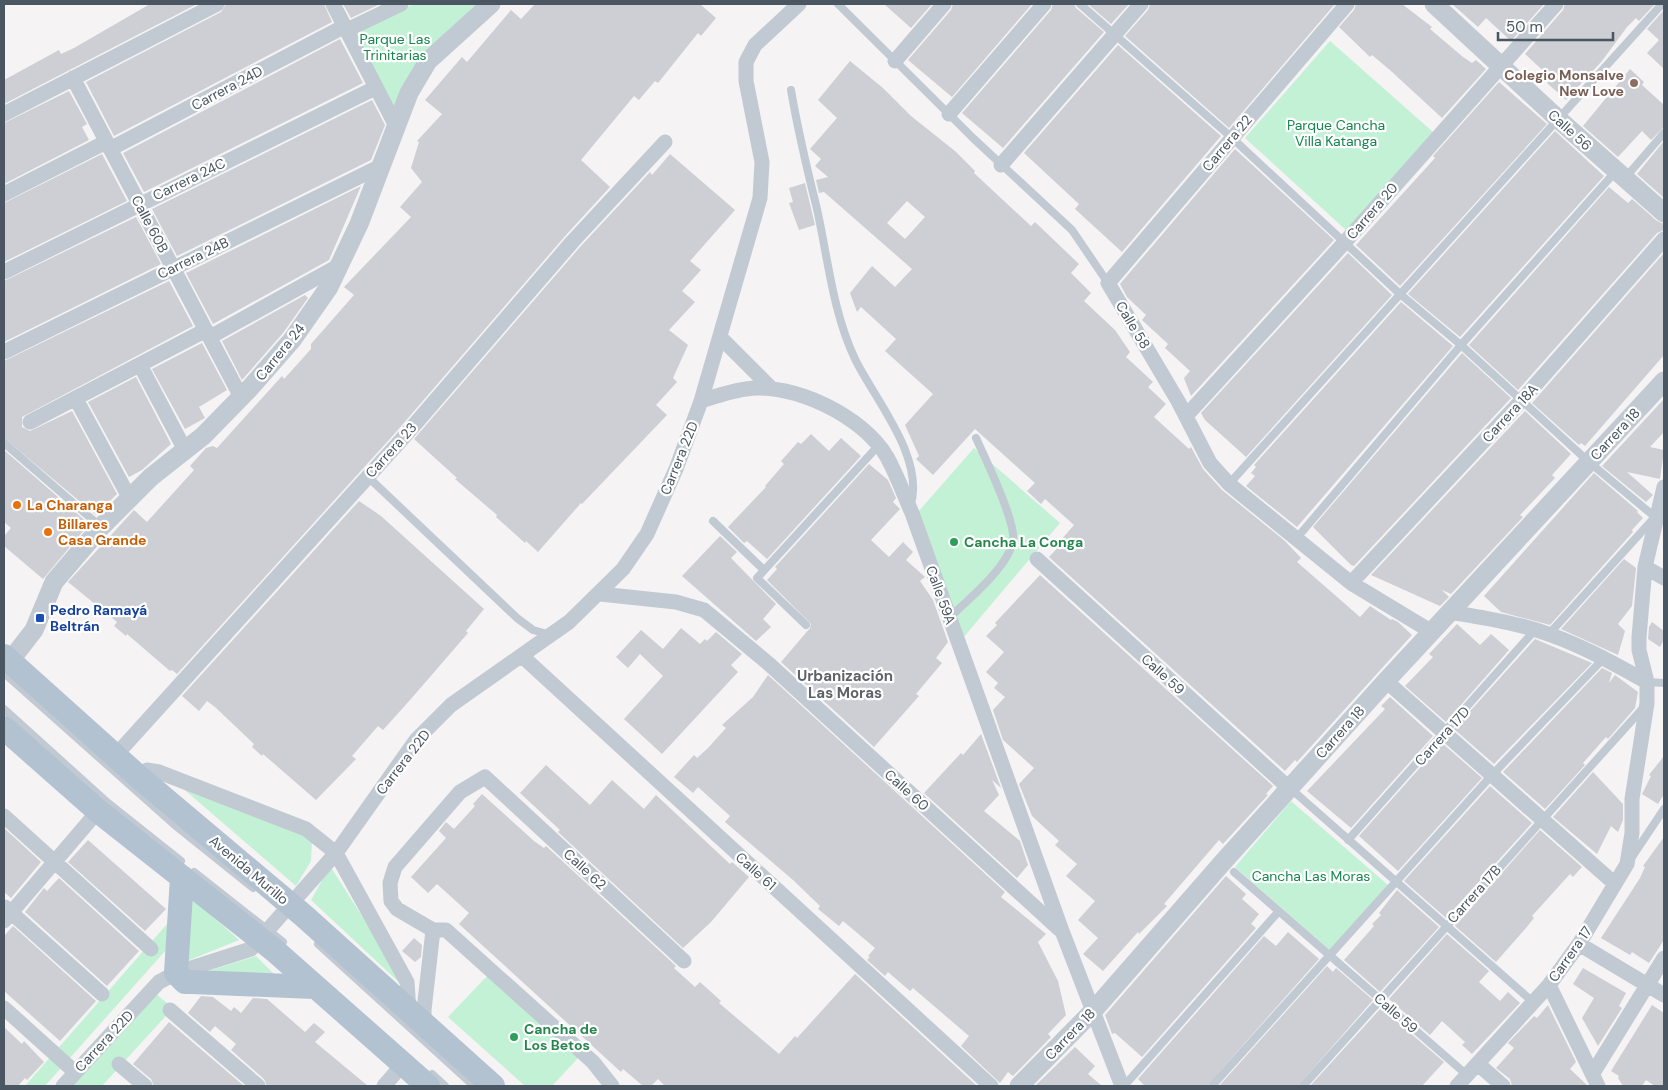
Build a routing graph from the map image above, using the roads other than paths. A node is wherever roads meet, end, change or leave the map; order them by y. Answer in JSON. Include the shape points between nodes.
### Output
{"nodes":[{"id":1,"x":217,"y":4,"type":"edge"},
{"id":2,"x":333,"y":4,"type":"edge"},
{"id":3,"x":401,"y":4,"type":"edge"},
{"id":4,"x":492,"y":4,"type":"edge"},
{"id":5,"x":798,"y":4,"type":"edge"},
{"id":6,"x":838,"y":4,"type":"edge"},
{"id":7,"x":944,"y":4,"type":"edge"},
{"id":8,"x":1044,"y":4,"type":"edge"},
{"id":9,"x":1080,"y":4,"type":"edge"},
{"id":10,"x":1141,"y":4,"type":"edge"},
{"id":11,"x":1347,"y":4,"type":"edge"},
{"id":12,"x":1556,"y":4,"type":"edge"},
{"id":13,"x":1662,"y":4,"type":"edge"},
{"id":14,"x":1443,"y":7,"type":"edge"},
{"id":15,"x":346,"y":28,"type":"junction"},
{"id":16,"x":1115,"y":35,"type":"junction"},
{"id":17,"x":895,"y":61,"type":"junction"},
{"id":18,"x":1500,"y":64,"type":"junction"},
{"id":19,"x":72,"y":78,"type":"junction"},
{"id":20,"x":375,"y":88,"type":"junction"},
{"id":21,"x":791,"y":90,"type":"dead end"},
{"id":22,"x":4,"y":114,"type":"edge"},
{"id":23,"x":949,"y":114,"type":"junction"},
{"id":24,"x":1557,"y":118,"type":"junction"},
{"id":25,"x":396,"y":126,"type":"junction"},
{"id":26,"x":1664,"y":133,"type":"edge"},
{"id":27,"x":1231,"y":137,"type":"junction"},
{"id":28,"x":665,"y":142,"type":"dead end"},
{"id":29,"x":108,"y":145,"type":"junction"},
{"id":30,"x":383,"y":165,"type":"junction"},
{"id":31,"x":1001,"y":165,"type":"junction"},
{"id":32,"x":1620,"y":175,"type":"junction"},
{"id":33,"x":4,"y":194,"type":"edge"},
{"id":34,"x":139,"y":204,"type":"junction"},
{"id":35,"x":1664,"y":213,"type":"edge"},
{"id":36,"x":1664,"y":239,"type":"edge"},
{"id":37,"x":1345,"y":242,"type":"junction"},
{"id":38,"x":340,"y":266,"type":"junction"},
{"id":39,"x":173,"y":268,"type":"junction"},
{"id":40,"x":4,"y":272,"type":"edge"},
{"id":41,"x":1108,"y":283,"type":"junction"},
{"id":42,"x":1400,"y":294,"type":"junction"},
{"id":43,"x":208,"y":333,"type":"junction"},
{"id":44,"x":720,"y":337,"type":"junction"},
{"id":45,"x":1461,"y":345,"type":"junction"},
{"id":46,"x":4,"y":352,"type":"edge"},
{"id":47,"x":140,"y":365,"type":"junction"},
{"id":48,"x":772,"y":389,"type":"junction"},
{"id":49,"x":1660,"y":391,"type":"edge"},
{"id":50,"x":241,"y":396,"type":"junction"},
{"id":51,"x":76,"y":398,"type":"junction"},
{"id":52,"x":1522,"y":400,"type":"junction"},
{"id":53,"x":701,"y":401,"type":"junction"},
{"id":54,"x":1186,"y":416,"type":"junction"},
{"id":55,"x":30,"y":422,"type":"dead end"},
{"id":56,"x":976,"y":438,"type":"dead end"},
{"id":57,"x":4,"y":444,"type":"edge"},
{"id":58,"x":878,"y":446,"type":"junction"},
{"id":59,"x":185,"y":450,"type":"junction"},
{"id":60,"x":1589,"y":462,"type":"junction"},
{"id":61,"x":367,"y":476,"type":"junction"},
{"id":62,"x":1229,"y":484,"type":"junction"},
{"id":63,"x":1664,"y":488,"type":"edge"},
{"id":64,"x":129,"y":497,"type":"junction"},
{"id":65,"x":910,"y":508,"type":"junction"},
{"id":66,"x":1655,"y":517,"type":"junction"},
{"id":67,"x":712,"y":522,"type":"dead end"},
{"id":68,"x":101,"y":527,"type":"junction"},
{"id":69,"x":1296,"y":538,"type":"junction"},
{"id":70,"x":1037,"y":559,"type":"dead end"},
{"id":71,"x":1645,"y":567,"type":"junction"},
{"id":72,"x":764,"y":570,"type":"junction"},
{"id":73,"x":1664,"y":578,"type":"edge"},
{"id":74,"x":1351,"y":583,"type":"junction"},
{"id":75,"x":600,"y":594,"type":"junction"},
{"id":76,"x":1450,"y":612,"type":"junction"},
{"id":77,"x":950,"y":618,"type":"junction"},
{"id":78,"x":806,"y":625,"type":"dead end"},
{"id":79,"x":1432,"y":632,"type":"junction"},
{"id":80,"x":1542,"y":632,"type":"junction"},
{"id":81,"x":552,"y":635,"type":"junction"},
{"id":82,"x":522,"y":656,"type":"junction"},
{"id":83,"x":1604,"y":658,"type":"junction"},
{"id":84,"x":6,"y":663,"type":"edge"},
{"id":85,"x":1386,"y":681,"type":"junction"},
{"id":86,"x":1647,"y":682,"type":"junction"},
{"id":87,"x":1664,"y":683,"type":"edge"},
{"id":88,"x":1647,"y":704,"type":"junction"},
{"id":89,"x":4,"y":709,"type":"edge"},
{"id":90,"x":4,"y":728,"type":"edge"},
{"id":91,"x":1445,"y":733,"type":"junction"},
{"id":92,"x":115,"y":756,"type":"junction"},
{"id":93,"x":1492,"y":775,"type":"junction"},
{"id":94,"x":140,"y":778,"type":"junction"},
{"id":95,"x":1290,"y":788,"type":"junction"},
{"id":96,"x":1664,"y":809,"type":"edge"},
{"id":97,"x":98,"y":811,"type":"junction"},
{"id":98,"x":4,"y":816,"type":"edge"},
{"id":99,"x":1542,"y":819,"type":"junction"},
{"id":100,"x":1348,"y":840,"type":"junction"},
{"id":101,"x":336,"y":853,"type":"junction"},
{"id":102,"x":55,"y":862,"type":"junction"},
{"id":103,"x":1627,"y":864,"type":"junction"},
{"id":104,"x":1234,"y":872,"type":"dead end"},
{"id":105,"x":182,"y":877,"type":"junction"},
{"id":106,"x":1396,"y":882,"type":"junction"},
{"id":107,"x":1615,"y":884,"type":"junction"},
{"id":108,"x":272,"y":898,"type":"junction"},
{"id":109,"x":1279,"y":911,"type":"junction"},
{"id":110,"x":6,"y":913,"type":"edge"},
{"id":111,"x":253,"y":925,"type":"junction"},
{"id":112,"x":1446,"y":926,"type":"junction"},
{"id":113,"x":433,"y":930,"type":"junction"},
{"id":114,"x":1062,"y":931,"type":"junction"},
{"id":115,"x":311,"y":938,"type":"dead end"},
{"id":116,"x":1579,"y":944,"type":"junction"},
{"id":117,"x":151,"y":949,"type":"dead end"},
{"id":118,"x":1330,"y":956,"type":"junction"},
{"id":119,"x":1664,"y":958,"type":"edge"},
{"id":120,"x":684,"y":961,"type":"dead end"},
{"id":121,"x":176,"y":973,"type":"junction"},
{"id":122,"x":1549,"y":985,"type":"junction"},
{"id":123,"x":1648,"y":985,"type":"junction"},
{"id":124,"x":314,"y":987,"type":"junction"},
{"id":125,"x":102,"y":994,"type":"dead end"},
{"id":126,"x":1664,"y":995,"type":"edge"},
{"id":127,"x":1380,"y":1000,"type":"junction"},
{"id":128,"x":1533,"y":1002,"type":"junction"},
{"id":129,"x":4,"y":1008,"type":"edge"},
{"id":130,"x":170,"y":1010,"type":"dead end"},
{"id":131,"x":1093,"y":1011,"type":"junction"},
{"id":132,"x":416,"y":1018,"type":"junction"},
{"id":133,"x":119,"y":1064,"type":"dead end"},
{"id":134,"x":1478,"y":1064,"type":"junction"},
{"id":135,"x":75,"y":1072,"type":"junction"},
{"id":136,"x":419,"y":1073,"type":"edge"},
{"id":137,"x":1595,"y":1079,"type":"edge"},
{"id":138,"x":1462,"y":1081,"type":"edge"},
{"id":139,"x":63,"y":1086,"type":"edge"},
{"id":140,"x":145,"y":1086,"type":"edge"},
{"id":141,"x":258,"y":1086,"type":"edge"},
{"id":142,"x":384,"y":1086,"type":"edge"},
{"id":143,"x":445,"y":1086,"type":"edge"},
{"id":144,"x":474,"y":1086,"type":"edge"},
{"id":145,"x":493,"y":1086,"type":"edge"},
{"id":146,"x":612,"y":1086,"type":"edge"},
{"id":147,"x":991,"y":1086,"type":"edge"},
{"id":148,"x":1019,"y":1086,"type":"edge"},
{"id":149,"x":1123,"y":1086,"type":"edge"},
{"id":150,"x":1212,"y":1086,"type":"edge"},
{"id":151,"x":1302,"y":1086,"type":"edge"},
{"id":152,"x":1503,"y":1086,"type":"edge"}],
"edges":[{"from":1,"to":19,"type":"street"},
{"from":2,"to":15,"type":"street"},
{"from":3,"to":15,"type":"street","name":"Carrera 24D"},
{"from":4,"to":25,"type":"street","name":"Carrera 24","via":[[428,61],[409,93]]},
{"from":5,"to":44,"type":"street","name":"Carrera 22D","via":[[755,45],[746,62],[746,81],[762,162],[760,198]]},
{"from":6,"to":17,"type":"lane","name":"Calle 58"},
{"from":7,"to":17,"type":"street"},
{"from":8,"to":23,"type":"street"},
{"from":9,"to":16,"type":"lane"},
{"from":10,"to":16,"type":"street"},
{"from":11,"to":27,"type":"street","name":"Carrera 22"},
{"from":12,"to":18,"type":"street","name":"Carrera 20"},
{"from":13,"to":24,"type":"lane"},
{"from":14,"to":18,"type":"street","name":"Calle 56"},
{"from":15,"to":20,"type":"street"},
{"from":15,"to":29,"type":"street","name":"Carrera 24D"},
{"from":16,"to":27,"type":"lane"},
{"from":16,"to":31,"type":"street"},
{"from":17,"to":23,"type":"lane","name":"Calle 58"},
{"from":18,"to":24,"type":"street","name":"Calle 56"},
{"from":18,"to":37,"type":"street","name":"Carrera 20"},
{"from":19,"to":22,"type":"street"},
{"from":19,"to":29,"type":"street","name":"Calle 60B"},
{"from":20,"to":25,"type":"street"},
{"from":20,"to":34,"type":"street","name":"Carrera 24C"},
{"from":21,"to":65,"type":"lane","via":[[803,159],[843,329],[858,365],[893,425],[910,466],[914,494]]},
{"from":23,"to":31,"type":"lane","name":"Calle 58"},
{"from":24,"to":32,"type":"street","name":"Calle 56"},
{"from":24,"to":42,"type":"lane"},
{"from":25,"to":30,"type":"street","name":"Carrera 24"},
{"from":26,"to":32,"type":"lane"},
{"from":27,"to":37,"type":"lane"},
{"from":27,"to":41,"type":"street","name":"Carrera 22"},
{"from":28,"to":61,"type":"street","name":"Carrera 23"},
{"from":29,"to":33,"type":"street","name":"Carrera 24D"},
{"from":29,"to":34,"type":"street","name":"Calle 60B"},
{"from":30,"to":38,"type":"street","name":"Carrera 24"},
{"from":30,"to":39,"type":"street","name":"Carrera 24B"},
{"from":31,"to":41,"type":"lane","name":"Calle 58","via":[[1072,230]]},
{"from":32,"to":35,"type":"street","name":"Calle 56"},
{"from":32,"to":45,"type":"lane"},
{"from":34,"to":39,"type":"street","name":"Calle 60B"},
{"from":34,"to":40,"type":"street","name":"Carrera 24C"},
{"from":36,"to":52,"type":"street","name":"Carrera 18A"},
{"from":37,"to":42,"type":"lane"},
{"from":37,"to":54,"type":"street","name":"Carrera 20"},
{"from":38,"to":43,"type":"street"},
{"from":38,"to":50,"type":"street","name":"Carrera 24","via":[[292,340]]},
{"from":39,"to":43,"type":"street","name":"Calle 60B"},
{"from":39,"to":46,"type":"street","name":"Carrera 24B"},
{"from":41,"to":54,"type":"street","name":"Calle 58"},
{"from":42,"to":45,"type":"lane"},
{"from":42,"to":62,"type":"lane"},
{"from":43,"to":47,"type":"street"},
{"from":43,"to":50,"type":"street","name":"Calle 60B"},
{"from":44,"to":48,"type":"street"},
{"from":44,"to":53,"type":"street","name":"Carrera 22D"},
{"from":45,"to":52,"type":"lane"},
{"from":45,"to":69,"type":"lane"},
{"from":47,"to":51,"type":"street"},
{"from":47,"to":59,"type":"street"},
{"from":48,"to":53,"type":"street","name":"Calle 59A","via":[[747,389]]},
{"from":48,"to":58,"type":"street","name":"Calle 59A","via":[[838,410],[864,429]]},
{"from":49,"to":60,"type":"street","name":"Carrera 18"},
{"from":50,"to":59,"type":"street","name":"Carrera 24","via":[[204,436]]},
{"from":51,"to":55,"type":"street"},
{"from":51,"to":64,"type":"street"},
{"from":52,"to":60,"type":"lane"},
{"from":52,"to":74,"type":"street","name":"Carrera 18A"},
{"from":53,"to":75,"type":"street","name":"Carrera 22D","via":[[647,534],[623,569]]},
{"from":54,"to":62,"type":"street","name":"Calle 58","via":[[1210,463]]},
{"from":56,"to":77,"type":"lane","via":[[1004,505],[1013,541],[1001,565]]},
{"from":57,"to":68,"type":"lane"},
{"from":58,"to":65,"type":"street","name":"Calle 59A","via":[[886,456]]},
{"from":58,"to":72,"type":"lane"},
{"from":59,"to":64,"type":"street","name":"Carrera 24"},
{"from":60,"to":66,"type":"lane"},
{"from":60,"to":76,"type":"street","name":"Carrera 18"},
{"from":61,"to":81,"type":"lane","via":[[517,618],[533,630]]},
{"from":61,"to":92,"type":"street","name":"Carrera 23"},
{"from":62,"to":69,"type":"street","name":"Calle 58"},
{"from":63,"to":66,"type":"street","name":"Carrera 17D"},
{"from":64,"to":68,"type":"street","name":"Carrera 24"},
{"from":65,"to":77,"type":"street","name":"Calle 59A"},
{"from":66,"to":71,"type":"street","name":"Carrera 17D"},
{"from":66,"to":80,"type":"lane","name":"Carrera 17D"},
{"from":67,"to":72,"type":"lane"},
{"from":68,"to":84,"type":"street","name":"Carrera 24","via":[[54,582],[34,630]]},
{"from":69,"to":74,"type":"street","name":"Calle 58"},
{"from":70,"to":95,"type":"street","name":"Calle 59"},
{"from":71,"to":73,"type":"street"},
{"from":71,"to":86,"type":"street","via":[[1639,644]]},
{"from":72,"to":78,"type":"lane","via":[[756,578]]},
{"from":74,"to":79,"type":"street","name":"Calle 58"},
{"from":75,"to":81,"type":"street","name":"Carrera 22D"},
{"from":75,"to":114,"type":"street","name":"Calle 60","via":[[676,602],[704,610],[769,664]]},
{"from":76,"to":79,"type":"street","name":"Carrera 18"},
{"from":76,"to":80,"type":"street"},
{"from":77,"to":114,"type":"street","name":"Calle 59A"},
{"from":79,"to":85,"type":"street","name":"Carrera 18"},
{"from":80,"to":83,"type":"street"},
{"from":80,"to":91,"type":"lane","name":"Carrera 17D"},
{"from":81,"to":82,"type":"street","name":"Carrera 22D"},
{"from":82,"to":101,"type":"street","name":"Carrera 22D","via":[[451,705],[416,740]]},
{"from":82,"to":147,"type":"street","name":"Calle 61"},
{"from":83,"to":86,"type":"street"},
{"from":83,"to":93,"type":"lane"},
{"from":84,"to":92,"type":"main road","name":"Avenida Murillo"},
{"from":84,"to":108,"type":"lane","via":[[176,827]]},
{"from":85,"to":91,"type":"street"},
{"from":85,"to":95,"type":"street","name":"Carrera 18"},
{"from":86,"to":87,"type":"lane"},
{"from":86,"to":88,"type":"street"},
{"from":88,"to":99,"type":"lane","name":"Carrera 17B"},
{"from":88,"to":103,"type":"street","via":[[1632,799],[1632,833]]},
{"from":89,"to":111,"type":"lane","via":[[108,803]]},
{"from":90,"to":97,"type":"main road"},
{"from":91,"to":93,"type":"street"},
{"from":91,"to":100,"type":"lane","name":"Carrera 17D"},
{"from":92,"to":94,"type":"main road","name":"Avenida Murillo"},
{"from":93,"to":99,"type":"street"},
{"from":93,"to":106,"type":"lane"},
{"from":94,"to":101,"type":"street","via":[[147,770],[159,772],[306,829]]},
{"from":94,"to":108,"type":"main road","name":"Avenida Murillo"},
{"from":95,"to":100,"type":"lane"},
{"from":95,"to":131,"type":"street","name":"Carrera 18"},
{"from":96,"to":103,"type":"lane","name":"Carrera 17"},
{"from":97,"to":102,"type":"street"},
{"from":97,"to":105,"type":"main road"},
{"from":98,"to":102,"type":"street"},
{"from":99,"to":107,"type":"street"},
{"from":99,"to":112,"type":"lane","name":"Carrera 17B"},
{"from":100,"to":106,"type":"lane"},
{"from":101,"to":121,"type":"street","name":"Carrera 22D","via":[[251,949]]},
{"from":101,"to":132,"type":"street","via":[[407,982]]},
{"from":102,"to":110,"type":"street"},
{"from":102,"to":117,"type":"street"},
{"from":103,"to":107,"type":"street","name":"Carrera 17"},
{"from":104,"to":109,"type":"lane","name":"Calle 59"},
{"from":105,"to":111,"type":"main road"},
{"from":105,"to":121,"type":"main road"},
{"from":106,"to":112,"type":"lane"},
{"from":106,"to":118,"type":"lane"},
{"from":107,"to":116,"type":"street","name":"Carrera 17"},
{"from":108,"to":132,"type":"main road","name":"Avenida Murillo"},
{"from":109,"to":118,"type":"lane","name":"Calle 59"},
{"from":109,"to":149,"type":"lane"},
{"from":110,"to":125,"type":"street"},
{"from":111,"to":124,"type":"main road","via":[[281,946]]},
{"from":112,"to":127,"type":"lane","name":"Carrera 17B"},
{"from":112,"to":128,"type":"lane"},
{"from":113,"to":120,"type":"street","name":"Calle 62","via":[[397,909],[391,901],[390,883],[396,867],[460,792],[485,777]]},
{"from":113,"to":132,"type":"street","via":[[424,1010]]},
{"from":113,"to":146,"type":"street","via":[[446,930],[593,1062]]},
{"from":114,"to":131,"type":"street","name":"Calle 60"},
{"from":115,"to":144,"type":"lane"},
{"from":116,"to":122,"type":"street","name":"Carrera 17"},
{"from":116,"to":123,"type":"street"},
{"from":118,"to":127,"type":"lane","name":"Calle 59"},
{"from":118,"to":150,"type":"lane"},
{"from":119,"to":123,"type":"street"},
{"from":121,"to":124,"type":"main road","via":[[185,982]]},
{"from":121,"to":135,"type":"street","name":"Carrera 22D","via":[[159,982]]},
{"from":122,"to":128,"type":"street","name":"Carrera 17"},
{"from":122,"to":137,"type":"street"},
{"from":123,"to":126,"type":"street"},
{"from":123,"to":137,"type":"street"},
{"from":124,"to":136,"type":"main road"},
{"from":127,"to":138,"type":"lane","name":"Calle 59"},
{"from":127,"to":151,"type":"lane","name":"Carrera 17B"},
{"from":128,"to":134,"type":"street","name":"Carrera 17"},
{"from":129,"to":135,"type":"street"},
{"from":130,"to":141,"type":"street"},
{"from":131,"to":148,"type":"street","name":"Carrera 18"},
{"from":131,"to":149,"type":"street","name":"Calle 60"},
{"from":132,"to":145,"type":"main road","name":"Avenida Murillo"},
{"from":133,"to":140,"type":"street"},
{"from":134,"to":138,"type":"street","name":"Carrera 17"},
{"from":134,"to":152,"type":"street"},
{"from":135,"to":139,"type":"street","name":"Carrera 22D"},
{"from":136,"to":142,"type":"street"},
{"from":136,"to":143,"type":"lane"}]}
